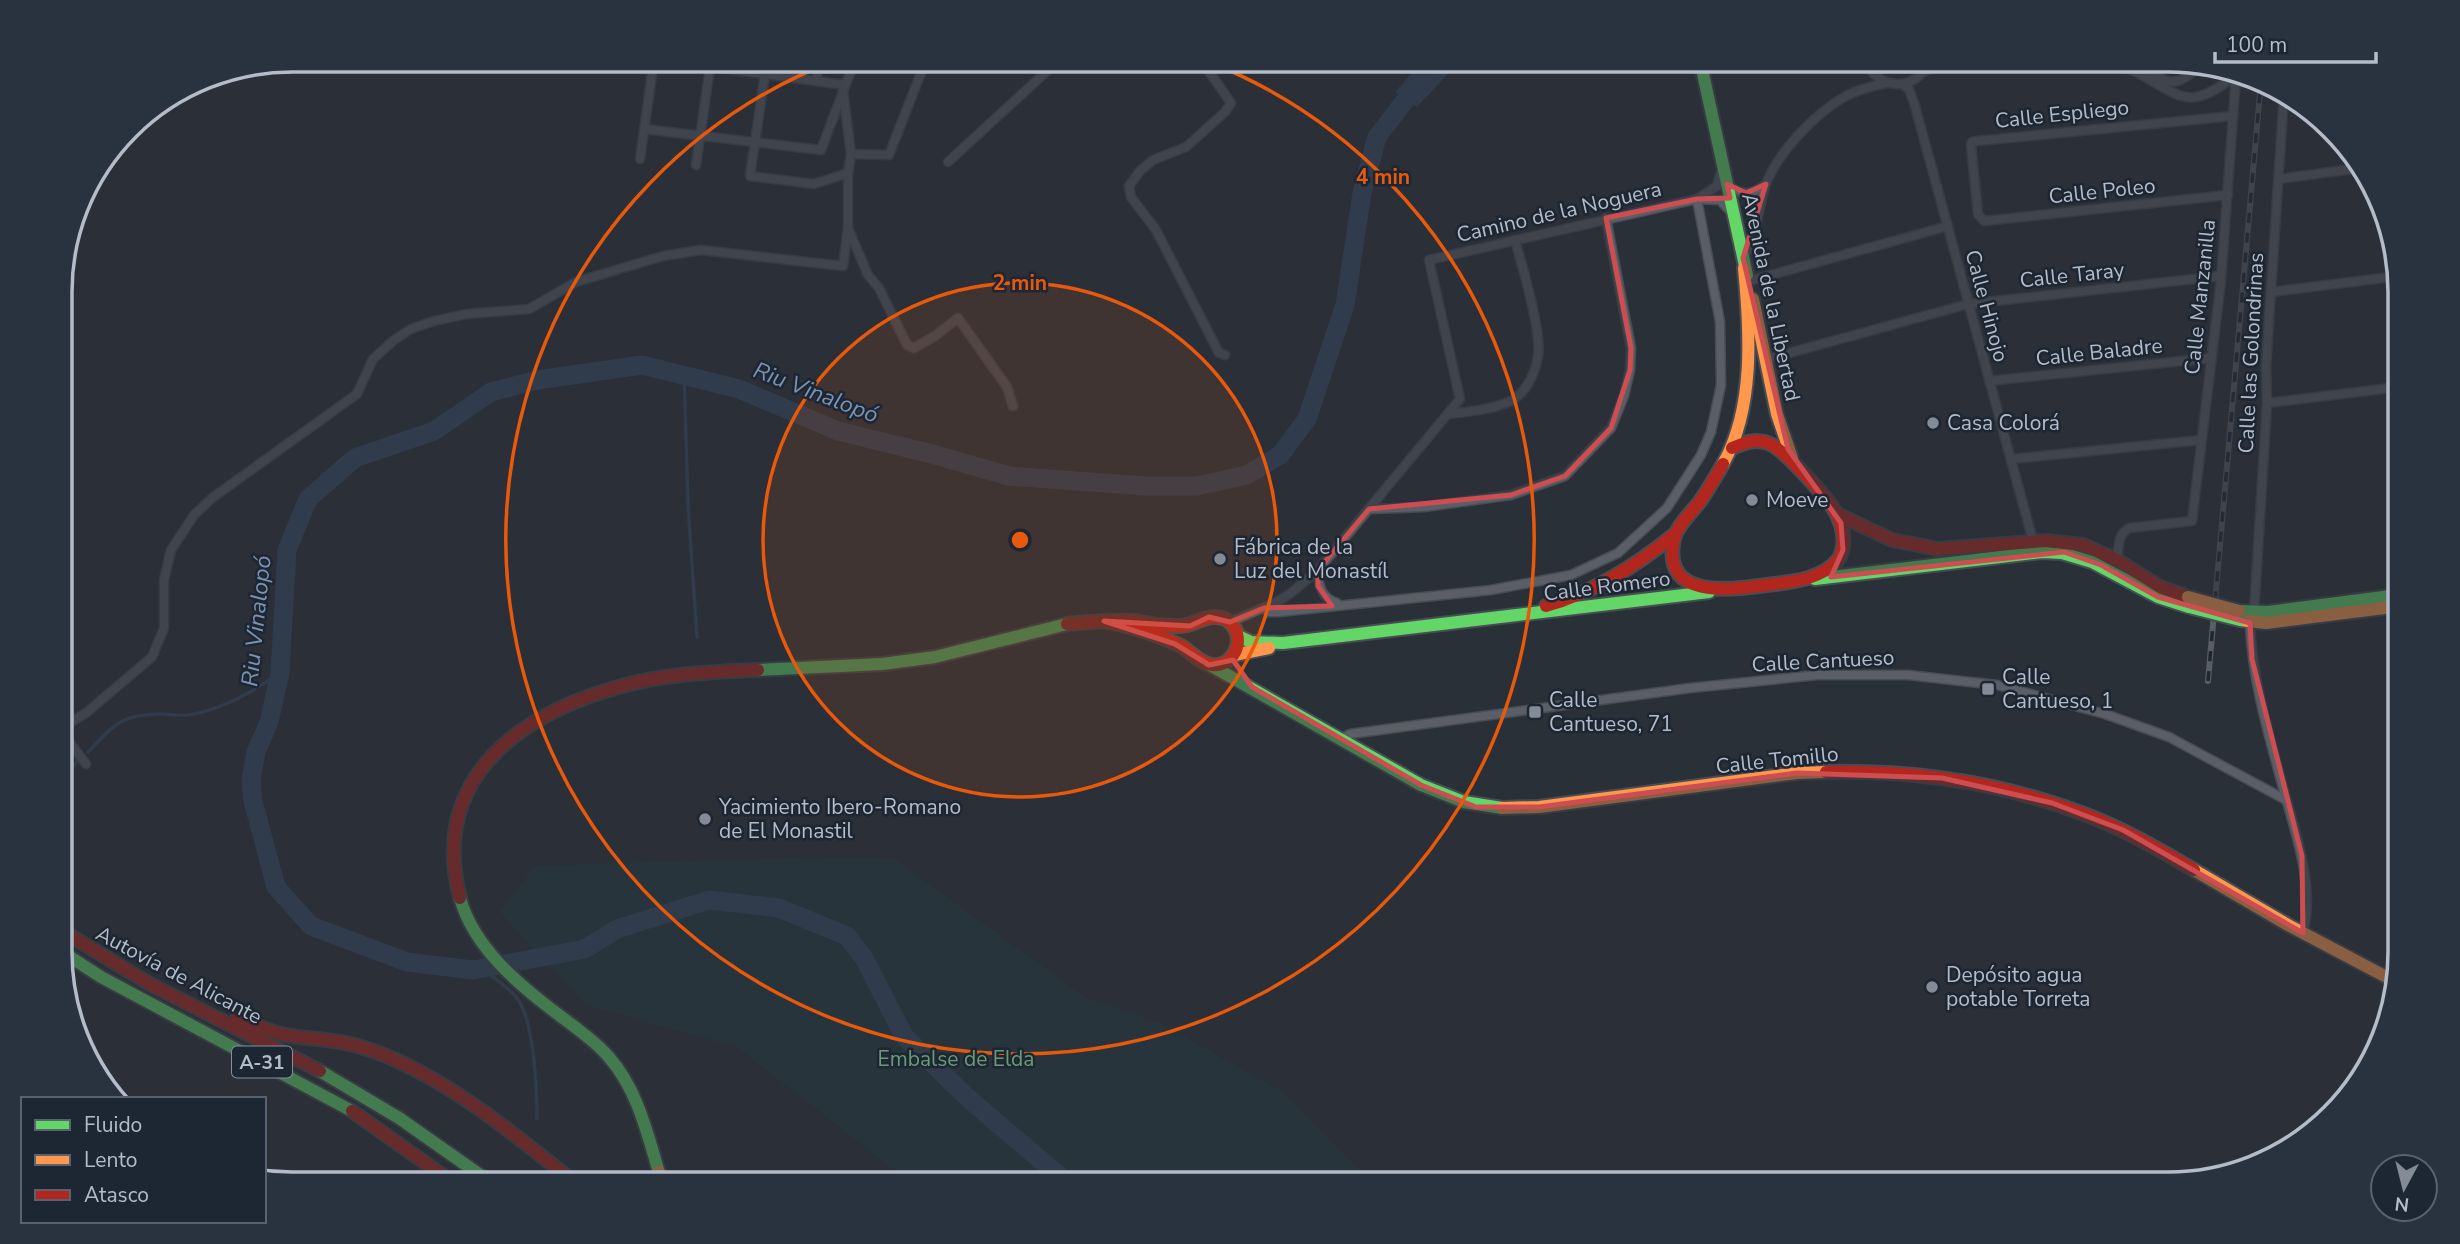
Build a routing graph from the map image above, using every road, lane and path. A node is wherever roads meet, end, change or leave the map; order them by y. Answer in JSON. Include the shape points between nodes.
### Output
{"nodes":[{"id":1,"x":652,"y":72,"type":"edge"},
{"id":2,"x":710,"y":72,"type":"edge"},
{"id":3,"x":755,"y":72,"type":"edge"},
{"id":4,"x":818,"y":72,"type":"edge"},
{"id":5,"x":850,"y":72,"type":"edge"},
{"id":6,"x":921,"y":72,"type":"edge"},
{"id":7,"x":1046,"y":72,"type":"edge"},
{"id":8,"x":1209,"y":72,"type":"edge"},
{"id":9,"x":1703,"y":72,"type":"edge"},
{"id":10,"x":1868,"y":72,"type":"edge"},
{"id":11,"x":1872,"y":72,"type":"edge"},
{"id":12,"x":1923,"y":72,"type":"edge"},
{"id":13,"x":2136,"y":72,"type":"edge"},
{"id":14,"x":2153,"y":72,"type":"edge"},
{"id":15,"x":2191,"y":73,"type":"edge"},
{"id":16,"x":765,"y":74,"type":"junction"},
{"id":17,"x":2229,"y":80,"type":"edge"},
{"id":18,"x":816,"y":81,"type":"junction"},
{"id":19,"x":2236,"y":82,"type":"edge"},
{"id":20,"x":1886,"y":83,"type":"junction"},
{"id":21,"x":1902,"y":84,"type":"junction"},
{"id":22,"x":844,"y":88,"type":"junction"},
{"id":23,"x":1856,"y":91,"type":"junction"},
{"id":24,"x":2283,"y":105,"type":"edge"},
{"id":25,"x":2233,"y":116,"type":"junction"},
{"id":26,"x":644,"y":129,"type":"junction"},
{"id":27,"x":701,"y":136,"type":"junction"},
{"id":28,"x":755,"y":142,"type":"junction"},
{"id":29,"x":851,"y":155,"type":"junction"},
{"id":30,"x":640,"y":159,"type":"dead end"},
{"id":31,"x":948,"y":162,"type":"dead end"},
{"id":32,"x":696,"y":165,"type":"dead end"},
{"id":33,"x":1723,"y":166,"type":"junction"},
{"id":34,"x":2351,"y":169,"type":"edge"},
{"id":35,"x":848,"y":173,"type":"junction"},
{"id":36,"x":2278,"y":179,"type":"junction"},
{"id":37,"x":1727,"y":184,"type":"junction"},
{"id":38,"x":1766,"y":184,"type":"junction"},
{"id":39,"x":2228,"y":195,"type":"junction"},
{"id":40,"x":1697,"y":199,"type":"junction"},
{"id":41,"x":1735,"y":217,"type":"junction"},
{"id":42,"x":1606,"y":218,"type":"junction"},
{"id":43,"x":1980,"y":219,"type":"joint"},
{"id":44,"x":1948,"y":226,"type":"junction"},
{"id":45,"x":848,"y":228,"type":"junction"},
{"id":46,"x":1515,"y":240,"type":"junction"},
{"id":47,"x":1743,"y":263,"type":"junction"},
{"id":48,"x":2221,"y":276,"type":"junction"},
{"id":49,"x":2387,"y":278,"type":"edge"},
{"id":50,"x":1749,"y":281,"type":"junction"},
{"id":51,"x":2271,"y":292,"type":"junction"},
{"id":52,"x":1968,"y":304,"type":"junction"},
{"id":53,"x":1226,"y":355,"type":"dead end"},
{"id":54,"x":2211,"y":358,"type":"junction"},
{"id":55,"x":1767,"y":359,"type":"junction"},
{"id":56,"x":1990,"y":381,"type":"junction"},
{"id":57,"x":2388,"y":388,"type":"edge"},
{"id":58,"x":2267,"y":403,"type":"junction"},
{"id":59,"x":1013,"y":406,"type":"dead end"},
{"id":60,"x":1448,"y":414,"type":"junction"},
{"id":61,"x":2202,"y":440,"type":"junction"},
{"id":62,"x":1732,"y":448,"type":"junction"},
{"id":63,"x":2011,"y":459,"type":"junction"},
{"id":64,"x":1794,"y":461,"type":"junction"},
{"id":65,"x":1369,"y":509,"type":"junction"},
{"id":66,"x":1836,"y":514,"type":"junction"},
{"id":67,"x":1675,"y":534,"type":"junction"},
{"id":68,"x":2034,"y":541,"type":"junction"},
{"id":69,"x":1971,"y":554,"type":"junction"},
{"id":70,"x":2117,"y":560,"type":"junction"},
{"id":71,"x":1318,"y":570,"type":"junction"},
{"id":72,"x":1805,"y":580,"type":"junction"},
{"id":73,"x":1720,"y":591,"type":"junction"},
{"id":74,"x":2388,"y":597,"type":"edge"},
{"id":75,"x":2189,"y":602,"type":"junction"},
{"id":76,"x":1342,"y":605,"type":"junction"},
{"id":77,"x":2388,"y":607,"type":"edge"},
{"id":78,"x":1264,"y":608,"type":"junction"},
{"id":79,"x":1500,"y":617,"type":"junction"},
{"id":80,"x":2246,"y":617,"type":"junction"},
{"id":81,"x":1104,"y":621,"type":"junction"},
{"id":82,"x":1230,"y":622,"type":"junction"},
{"id":83,"x":1196,"y":624,"type":"junction"},
{"id":84,"x":1238,"y":636,"type":"junction"},
{"id":85,"x":1283,"y":643,"type":"junction"},
{"id":86,"x":1194,"y":654,"type":"junction"},
{"id":87,"x":1233,"y":656,"type":"junction"},
{"id":88,"x":1209,"y":664,"type":"junction"},
{"id":89,"x":1252,"y":687,"type":"junction"},
{"id":90,"x":72,"y":723,"type":"edge"},
{"id":91,"x":1342,"y":739,"type":"junction"},
{"id":92,"x":72,"y":745,"type":"edge"},
{"id":93,"x":86,"y":764,"type":"dead end"},
{"id":94,"x":2286,"y":800,"type":"junction"},
{"id":95,"x":2303,"y":933,"type":"junction"},
{"id":96,"x":72,"y":937,"type":"edge"},
{"id":97,"x":72,"y":958,"type":"edge"},
{"id":98,"x":2387,"y":977,"type":"edge"},
{"id":99,"x":191,"y":1006,"type":"junction"},
{"id":100,"x":438,"y":1172,"type":"edge"},
{"id":101,"x":476,"y":1172,"type":"edge"},
{"id":102,"x":561,"y":1172,"type":"edge"},
{"id":103,"x":657,"y":1172,"type":"edge"}],
"edges":[{"from":1,"to":26,"type":"street"},
{"from":2,"to":27,"type":"street"},
{"from":3,"to":16,"type":"street"},
{"from":4,"to":18,"type":"street"},
{"from":5,"to":22,"type":"street"},
{"from":6,"to":29,"type":"street","via":[[889,155]]},
{"from":7,"to":31,"type":"street"},
{"from":8,"to":53,"type":"street","via":[[1231,103],[1225,112],[1186,147],[1153,160],[1129,186],[1219,353]]},
{"from":9,"to":33,"type":"main road","name":"Avenida de la Libertad"},
{"from":10,"to":23,"type":"street"},
{"from":11,"to":20,"type":"street"},
{"from":12,"to":21,"type":"street"},
{"from":13,"to":17,"type":"street","via":[[2184,97],[2208,94]]},
{"from":14,"to":15,"type":"street","via":[[2172,82]]},
{"from":16,"to":18,"type":"street"},
{"from":16,"to":28,"type":"street"},
{"from":18,"to":22,"type":"street"},
{"from":19,"to":25,"type":"street","name":"Calle Manzanilla"},
{"from":20,"to":21,"type":"street"},
{"from":20,"to":23,"type":"street"},
{"from":21,"to":44,"type":"street","name":"Calle Hinojo","via":[[1915,106]]},
{"from":22,"to":28,"type":"street","via":[[821,150]]},
{"from":22,"to":29,"type":"street"},
{"from":23,"to":38,"type":"street","via":[[1829,107],[1791,144]]},
{"from":24,"to":36,"type":"street","name":"Calle las Golondrinas"},
{"from":25,"to":39,"type":"street","name":"Calle Manzanilla"},
{"from":25,"to":43,"type":"street","name":"Calle Espliego","via":[[1972,142]]},
{"from":26,"to":27,"type":"street"},
{"from":26,"to":30,"type":"street"},
{"from":27,"to":28,"type":"street"},
{"from":27,"to":32,"type":"street"},
{"from":28,"to":35,"type":"street","via":[[750,176],[814,184]]},
{"from":29,"to":35,"type":"street"},
{"from":33,"to":37,"type":"main road","name":"Avenida de la Libertad"},
{"from":33,"to":40,"type":"street","via":[[1717,186]]},
{"from":34,"to":36,"type":"street"},
{"from":35,"to":45,"type":"street"},
{"from":36,"to":51,"type":"street","name":"Calle las Golondrinas"},
{"from":37,"to":38,"type":"street","via":[[1753,193]]},
{"from":37,"to":41,"type":"main road","name":"Avenida de la Libertad"},
{"from":38,"to":47,"type":"street"},
{"from":39,"to":43,"type":"street","name":"Calle Poleo"},
{"from":39,"to":48,"type":"street","name":"Calle Manzanilla"},
{"from":40,"to":41,"type":"street","via":[[1720,200]]},
{"from":40,"to":42,"type":"street","name":"Camino de la Noguera"},
{"from":40,"to":76,"type":"street","via":[[1720,322],[1721,385],[1712,432],[1667,508],[1618,553],[1571,575],[1491,590]]},
{"from":41,"to":47,"type":"main road","name":"Avenida de la Libertad"},
{"from":42,"to":46,"type":"street","name":"Camino de la Noguera"},
{"from":42,"to":65,"type":"street","via":[[1631,348],[1624,397],[1611,428],[1565,476],[1511,495]]},
{"from":44,"to":50,"type":"street"},
{"from":44,"to":52,"type":"street","name":"Calle Hinojo"},
{"from":45,"to":59,"type":"street","via":[[907,345],[914,348],[958,318],[1007,387]]},
{"from":45,"to":90,"type":"street","via":[[843,267],[701,250],[663,256],[576,282],[529,309],[466,314],[411,329],[373,359],[356,394],[194,515],[171,550],[164,580],[164,628],[152,657]]},
{"from":46,"to":60,"type":"street","via":[[1539,354],[1530,383],[1508,402]]},
{"from":46,"to":60,"type":"street","name":"Camino de la Noguera","via":[[1429,260],[1460,399]]},
{"from":47,"to":50,"type":"main road","name":"Avenida de la Libertad"},
{"from":47,"to":62,"type":"main road","via":[[1749,359]]},
{"from":48,"to":52,"type":"street","name":"Calle Taray"},
{"from":48,"to":54,"type":"street","name":"Calle Manzanilla"},
{"from":49,"to":51,"type":"street"},
{"from":50,"to":55,"type":"main road","name":"Avenida de la Libertad"},
{"from":51,"to":58,"type":"street","name":"Calle las Golondrinas"},
{"from":52,"to":55,"type":"street","name":"Calle Taray"},
{"from":52,"to":56,"type":"street","name":"Calle Hinojo"},
{"from":54,"to":56,"type":"street","name":"Calle Baladre"},
{"from":54,"to":61,"type":"street","name":"Calle Manzanilla"},
{"from":55,"to":64,"type":"main road","name":"Avenida de la Libertad","via":[[1777,414]]},
{"from":56,"to":63,"type":"street","name":"Calle Hinojo"},
{"from":57,"to":58,"type":"street"},
{"from":58,"to":80,"type":"street","name":"Calle las Golondrinas"},
{"from":60,"to":65,"type":"street"},
{"from":61,"to":63,"type":"street"},
{"from":61,"to":70,"type":"street","name":"Calle Manzanilla","via":[[2192,521],[2129,528],[2120,537]]},
{"from":62,"to":64,"type":"main road","via":[[1747,441],[1764,442]]},
{"from":62,"to":67,"type":"main road"},
{"from":63,"to":68,"type":"street","name":"Calle Hinojo"},
{"from":64,"to":66,"type":"main road"},
{"from":65,"to":71,"type":"street"},
{"from":66,"to":69,"type":"main road","via":[[1907,543]]},
{"from":66,"to":72,"type":"main road","via":[[1843,533],[1840,555],[1826,570]]},
{"from":67,"to":73,"type":"main road","via":[[1672,556],[1677,570],[1691,583]]},
{"from":67,"to":79,"type":"main road","name":"Calle Romero","via":[[1637,564],[1592,590]]},
{"from":68,"to":69,"type":"main road"},
{"from":68,"to":70,"type":"main road","via":[[2083,545]]},
{"from":69,"to":72,"type":"main road"},
{"from":69,"to":75,"type":"main road","via":[[2064,552],[2101,565],[2158,597]]},
{"from":70,"to":75,"type":"main road"},
{"from":71,"to":76,"type":"street","via":[[1318,586],[1328,600]]},
{"from":71,"to":78,"type":"street"},
{"from":72,"to":73,"type":"main road"},
{"from":73,"to":79,"type":"main road","name":"Calle Romero"},
{"from":74,"to":80,"type":"main road"},
{"from":75,"to":80,"type":"main road","bridge":true},
{"from":76,"to":78,"type":"street","via":[[1279,612]]},
{"from":77,"to":80,"type":"main road"},
{"from":78,"to":82,"type":"street"},
{"from":79,"to":85,"type":"main road","name":"Calle Romero"},
{"from":80,"to":94,"type":"street","name":"Calle las Golondrinas"},
{"from":81,"to":83,"type":"main road"},
{"from":81,"to":86,"type":"main road"},
{"from":81,"to":103,"type":"main road","via":[[1061,625],[940,656],[893,663],[660,677],[554,709],[490,757],[467,790],[454,842],[466,914],[485,948],[618,1069],[631,1089]]},
{"from":82,"to":83,"type":"main road","via":[[1209,617]]},
{"from":82,"to":84,"type":"main road"},
{"from":83,"to":86,"type":"main road","via":[[1191,635]]},
{"from":84,"to":85,"type":"main road","name":"Calle Romero","via":[[1251,642]]},
{"from":84,"to":87,"type":"main road"},
{"from":85,"to":87,"type":"main road","name":"Calle Romero"},
{"from":86,"to":88,"type":"main road"},
{"from":87,"to":88,"type":"main road","via":[[1224,663]]},
{"from":87,"to":89,"type":"main road","name":"Calle Tomillo","via":[[1241,676]]},
{"from":88,"to":89,"type":"main road","name":"Calle Tomillo"},
{"from":89,"to":91,"type":"main road","name":"Calle Tomillo"},
{"from":91,"to":94,"type":"street","name":"Calle Cantueso","via":[[1350,734],[1690,688],[1818,675],[1908,675],[1997,685],[2105,713],[2169,737]]},
{"from":91,"to":95,"type":"main road","name":"Calle Tomillo","via":[[1437,793],[1496,809],[1818,772],[1907,774],[1987,785],[2123,830]]},
{"from":92,"to":93,"type":"street"},
{"from":94,"to":95,"type":"street","name":"Calle las Golondrinas","via":[[2302,856]]},
{"from":95,"to":98,"type":"main road","name":"Calle Tomillo"},
{"from":96,"to":99,"type":"main road","name":"Autovía de Alicante","number":"A-31"},
{"from":97,"to":100,"type":"main road","name":"Autovía de Alicante","number":"A-31","via":[[358,1114]]},
{"from":99,"to":101,"type":"main road","name":"Autovía de Alicante","number":"A-31","via":[[360,1094]]},
{"from":99,"to":102,"type":"main road","via":[[219,1010],[278,1033],[360,1046],[399,1061],[520,1138]]}]}
